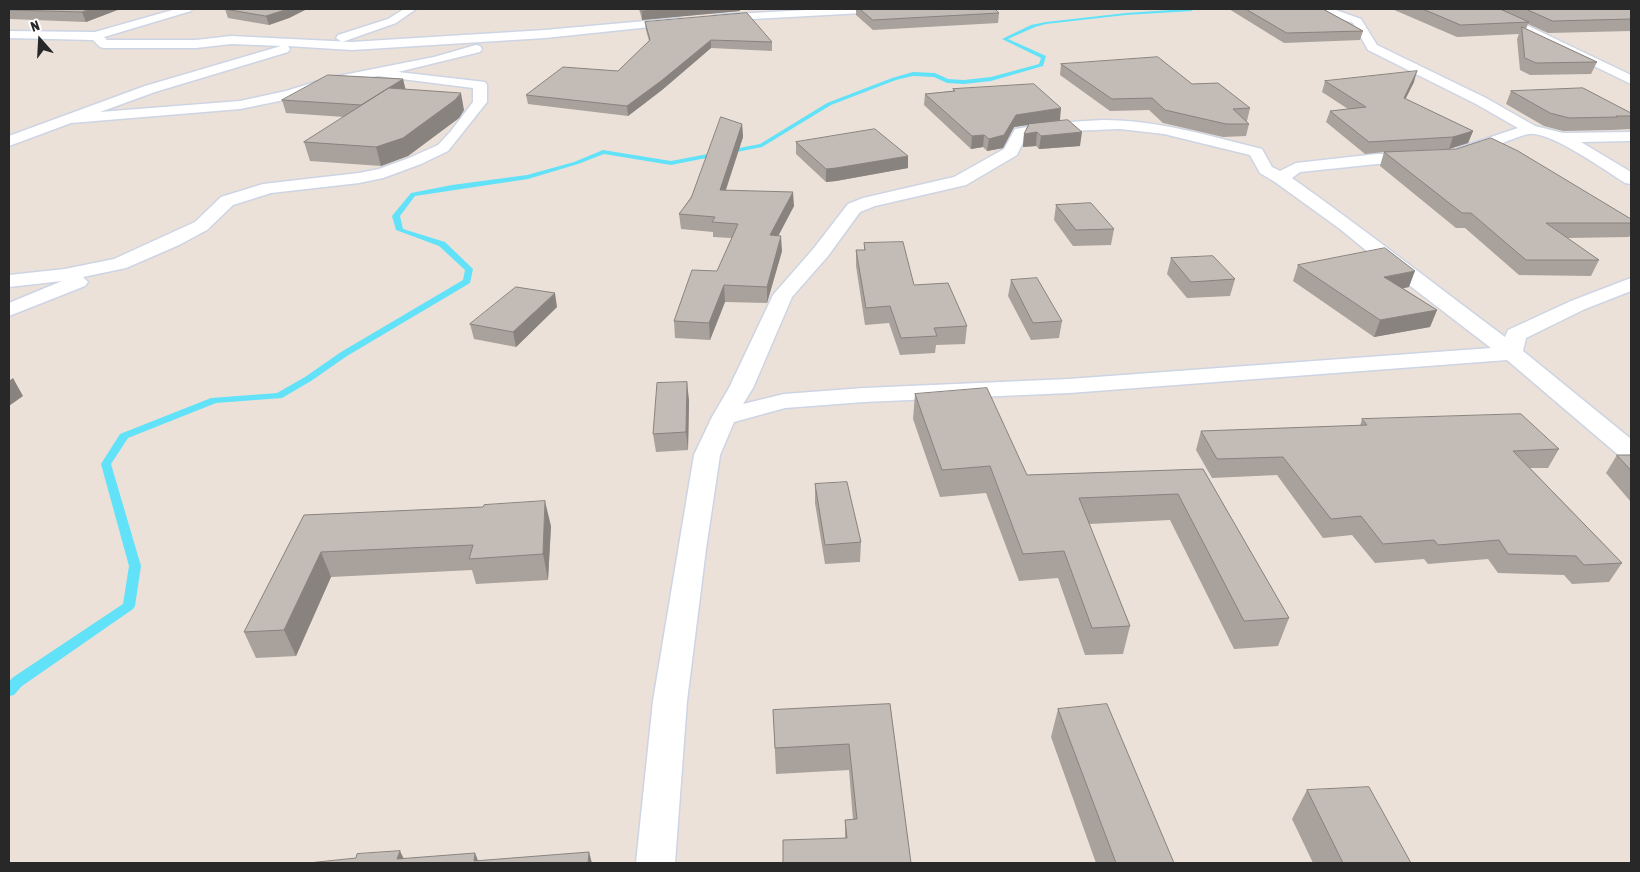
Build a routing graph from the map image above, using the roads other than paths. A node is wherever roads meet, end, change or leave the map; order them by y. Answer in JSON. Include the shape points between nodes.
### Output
{"nodes":[{"id":1,"x":187,"y":9,"type":"edge"},
{"id":2,"x":411,"y":9,"type":"edge"},
{"id":3,"x":881,"y":9,"type":"edge"},
{"id":4,"x":1323,"y":9,"type":"edge"},
{"id":5,"x":1486,"y":9,"type":"edge"},
{"id":6,"x":707,"y":18,"type":"edge"},
{"id":7,"x":689,"y":20,"type":"edge"},
{"id":8,"x":546,"y":34,"type":"junction"},
{"id":9,"x":9,"y":35,"type":"edge"},
{"id":10,"x":96,"y":36,"type":"junction"},
{"id":11,"x":327,"y":44,"type":"junction"},
{"id":12,"x":378,"y":72,"type":"junction"},
{"id":13,"x":1631,"y":80,"type":"edge"},
{"id":14,"x":73,"y":118,"type":"junction"},
{"id":15,"x":1530,"y":129,"type":"junction"},
{"id":16,"x":1631,"y":136,"type":"edge"},
{"id":17,"x":1563,"y":138,"type":"junction"},
{"id":18,"x":9,"y":141,"type":"edge"},
{"id":19,"x":1451,"y":156,"type":"edge"},
{"id":20,"x":1432,"y":157,"type":"edge"},
{"id":21,"x":1281,"y":178,"type":"junction"},
{"id":22,"x":1631,"y":179,"type":"edge"},
{"id":23,"x":119,"y":264,"type":"junction"},
{"id":24,"x":9,"y":281,"type":"edge"},
{"id":25,"x":1631,"y":284,"type":"edge"},
{"id":26,"x":9,"y":310,"type":"edge"},
{"id":27,"x":1512,"y":353,"type":"junction"},
{"id":28,"x":724,"y":417,"type":"junction"},
{"id":29,"x":1631,"y":452,"type":"edge"},
{"id":30,"x":655,"y":863,"type":"edge"}],
"edges":[{"from":1,"to":10,"type":"street"},
{"from":2,"to":11,"type":"street","via":[[392,21]]},
{"from":3,"to":6,"type":"street"},
{"from":4,"to":15,"type":"street","via":[[1357,21],[1372,47]]},
{"from":5,"to":13,"type":"street"},
{"from":7,"to":8,"type":"street"},
{"from":8,"to":11,"type":"street","via":[[352,46]]},
{"from":8,"to":12,"type":"street"},
{"from":9,"to":10,"type":"street"},
{"from":10,"to":11,"type":"street","via":[[104,44],[131,45],[231,40]]},
{"from":11,"to":14,"type":"street","via":[[288,48],[218,67]]},
{"from":12,"to":14,"type":"street","via":[[240,104]]},
{"from":12,"to":23,"type":"street","via":[[403,78],[455,80],[480,85],[480,102],[443,148],[375,174],[269,188],[227,201],[201,226]]},
{"from":14,"to":18,"type":"street"},
{"from":15,"to":17,"type":"street"},
{"from":15,"to":19,"type":"street"},
{"from":16,"to":17,"type":"street"},
{"from":17,"to":22,"type":"street"},
{"from":20,"to":21,"type":"street","via":[[1296,168]]},
{"from":21,"to":27,"type":"street"},
{"from":21,"to":28,"type":"street","via":[[1266,170],[1256,152],[1150,126],[1052,127],[1020,132],[1011,152],[960,181],[854,208],[821,252],[783,294],[741,388]]},
{"from":23,"to":24,"type":"street","via":[[65,275]]},
{"from":23,"to":26,"type":"street"},
{"from":25,"to":27,"type":"street","via":[[1516,335]]},
{"from":27,"to":28,"type":"street","via":[[1069,386],[784,401]]},
{"from":27,"to":29,"type":"street"},
{"from":28,"to":30,"type":"street","via":[[707,456],[693,540],[670,701]]}]}
